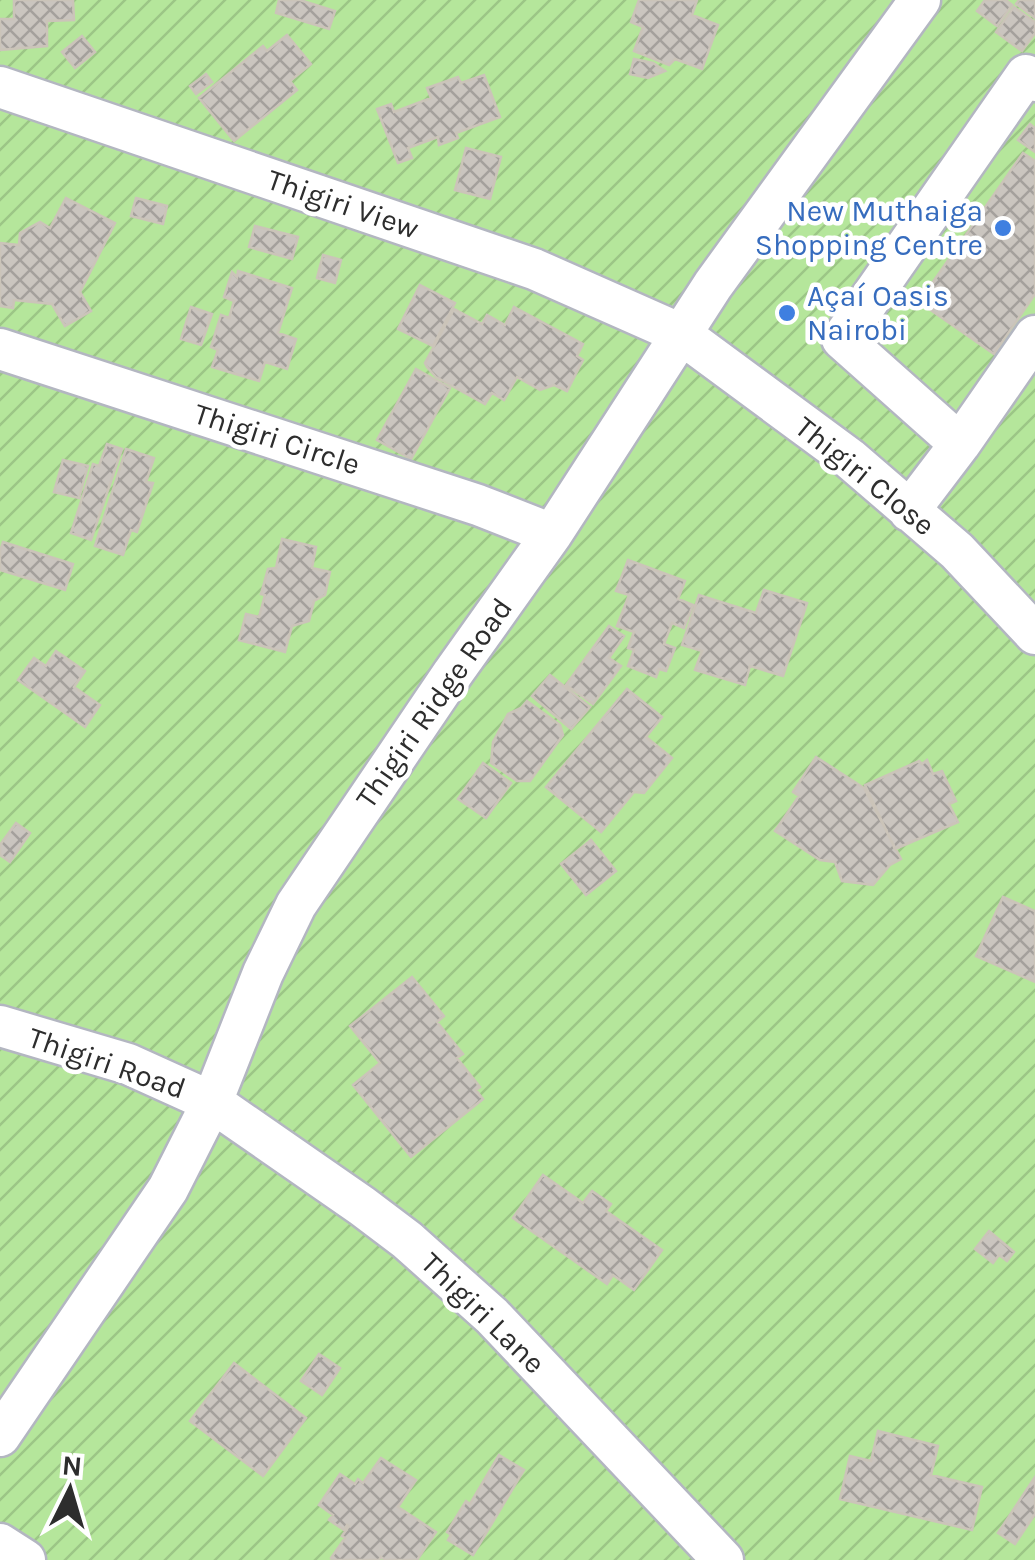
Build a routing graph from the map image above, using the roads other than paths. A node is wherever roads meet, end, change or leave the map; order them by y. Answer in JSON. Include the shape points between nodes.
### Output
{"nodes":[{"id":1,"x":920,"y":0,"type":"edge"},
{"id":2,"x":1035,"y":81,"type":"edge"},
{"id":3,"x":0,"y":88,"type":"edge"},
{"id":4,"x":681,"y":334,"type":"junction"},
{"id":5,"x":1035,"y":336,"type":"edge"},
{"id":6,"x":0,"y":349,"type":"edge"},
{"id":7,"x":960,"y":444,"type":"junction"},
{"id":8,"x":908,"y":511,"type":"junction"},
{"id":9,"x":552,"y":534,"type":"junction"},
{"id":10,"x":1035,"y":634,"type":"edge"},
{"id":11,"x":0,"y":1026,"type":"edge"},
{"id":12,"x":212,"y":1102,"type":"junction"},
{"id":13,"x":0,"y":1436,"type":"edge"},
{"id":14,"x":0,"y":1544,"type":"edge"},
{"id":15,"x":24,"y":1560,"type":"edge"},
{"id":16,"x":722,"y":1560,"type":"edge"}],
"edges":[{"from":1,"to":4,"type":"street","name":"Thigiri Ridge Road"},
{"from":2,"to":7,"type":"street","via":[[1026,75],[842,339]]},
{"from":3,"to":4,"type":"street","name":"Thigiri View","via":[[534,269]]},
{"from":4,"to":8,"type":"street","name":"Thigiri Close","via":[[849,458]]},
{"from":4,"to":9,"type":"street","name":"Thigiri Ridge Road"},
{"from":5,"to":7,"type":"street"},
{"from":6,"to":9,"type":"street","name":"Thigiri Circle"},
{"from":7,"to":8,"type":"street"},
{"from":8,"to":10,"type":"street","name":"Thigiri Close","via":[[957,550]]},
{"from":9,"to":12,"type":"street","name":"Thigiri Ridge Road","via":[[296,905]]},
{"from":11,"to":12,"type":"street","name":"Thigiri Road","via":[[128,1064]]},
{"from":12,"to":13,"type":"street","name":"Thigiri Ridge Road","via":[[168,1189]]},
{"from":12,"to":16,"type":"street","name":"Thigiri Lane","via":[[408,1240],[492,1316]]},
{"from":14,"to":15,"type":"street"}]}
